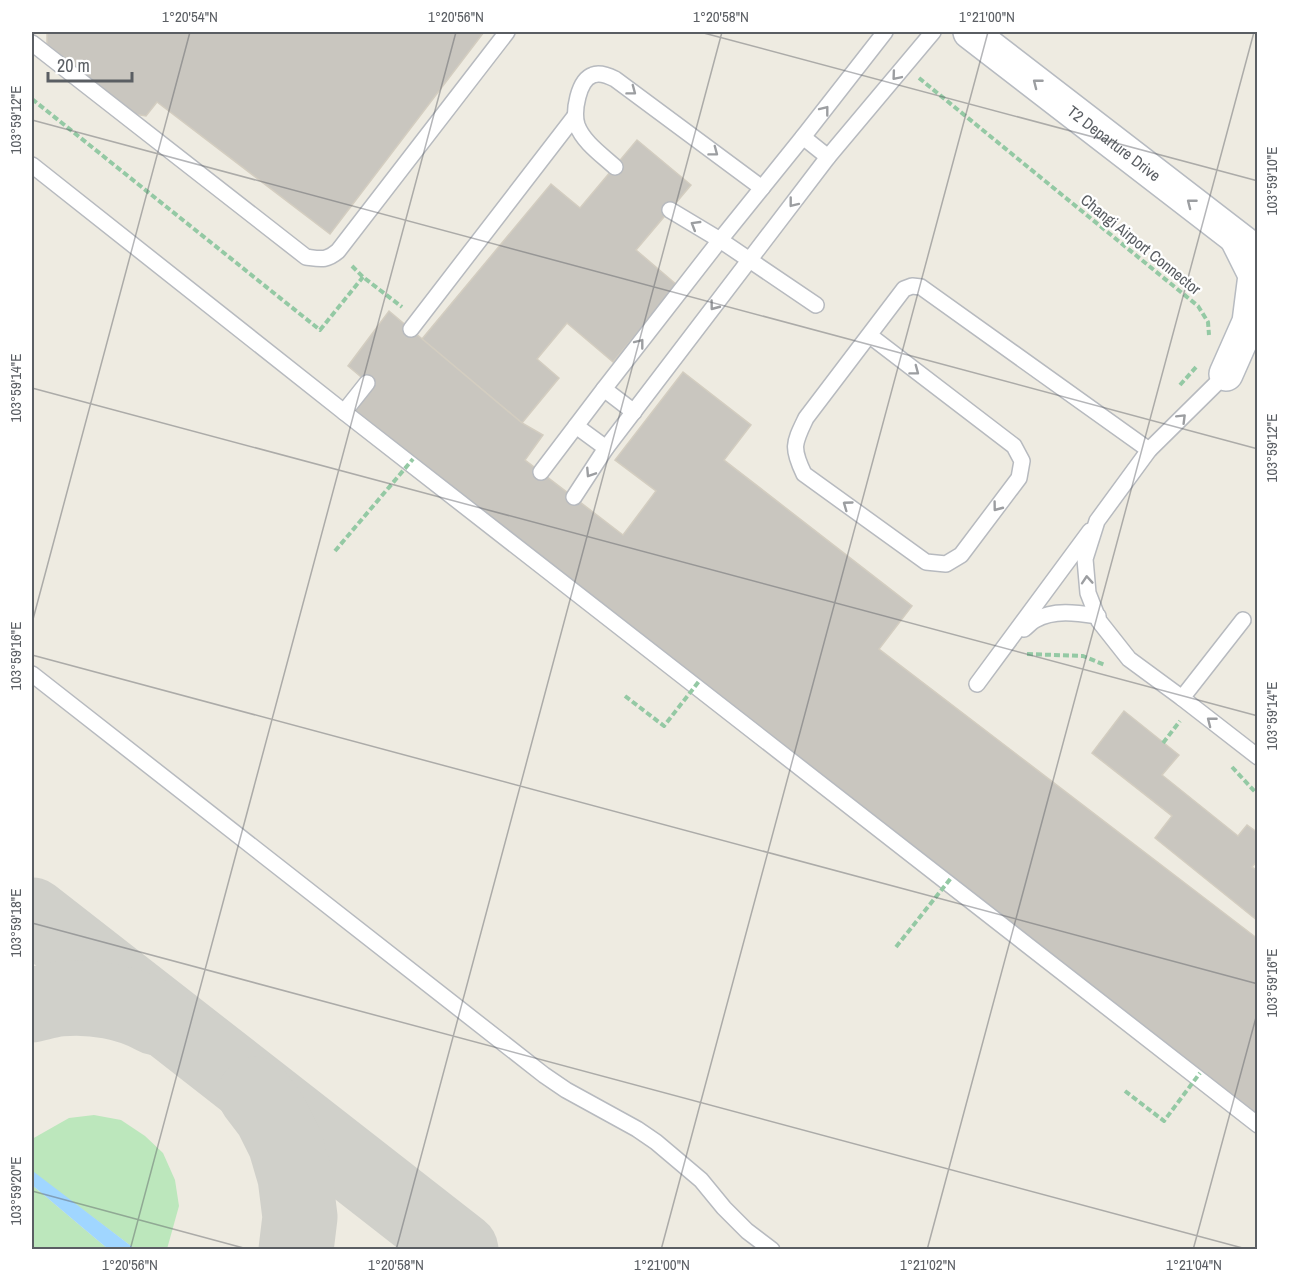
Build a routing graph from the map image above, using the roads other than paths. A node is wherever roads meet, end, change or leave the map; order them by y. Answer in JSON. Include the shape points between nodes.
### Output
{"nodes":[{"id":1,"x":507,"y":32,"type":"edge"},
{"id":2,"x":885,"y":32,"type":"edge"},
{"id":3,"x":933,"y":32,"type":"edge"},
{"id":4,"x":970,"y":32,"type":"edge"},
{"id":5,"x":32,"y":43,"type":"edge"},
{"id":6,"x":576,"y":116,"type":"junction"},
{"id":7,"x":803,"y":137,"type":"junction"},
{"id":8,"x":828,"y":157,"type":"junction"},
{"id":9,"x":32,"y":165,"type":"edge"},
{"id":10,"x":615,"y":167,"type":"dead end"},
{"id":11,"x":762,"y":188,"type":"junction"},
{"id":12,"x":670,"y":210,"type":"dead end"},
{"id":13,"x":720,"y":240,"type":"junction"},
{"id":14,"x":1247,"y":246,"type":"edge"},
{"id":15,"x":750,"y":259,"type":"junction"},
{"id":16,"x":816,"y":306,"type":"dead end"},
{"id":17,"x":415,"y":324,"type":"road end"},
{"id":18,"x":868,"y":335,"type":"junction"},
{"id":19,"x":1257,"y":336,"type":"edge"},
{"id":20,"x":1214,"y":366,"type":"junction"},
{"id":21,"x":367,"y":382,"type":"dead end"},
{"id":22,"x":604,"y":389,"type":"junction"},
{"id":23,"x":344,"y":412,"type":"junction"},
{"id":24,"x":634,"y":412,"type":"junction"},
{"id":25,"x":576,"y":426,"type":"junction"},
{"id":26,"x":606,"y":448,"type":"junction"},
{"id":27,"x":1149,"y":450,"type":"junction"},
{"id":28,"x":541,"y":472,"type":"dead end"},
{"id":29,"x":574,"y":497,"type":"dead end"},
{"id":30,"x":1097,"y":521,"type":"junction"},
{"id":31,"x":1098,"y":616,"type":"junction"},
{"id":32,"x":1243,"y":620,"type":"dead end"},
{"id":33,"x":1008,"y":642,"type":"junction"},
{"id":34,"x":32,"y":674,"type":"edge"},
{"id":35,"x":977,"y":684,"type":"dead end"},
{"id":36,"x":1182,"y":698,"type":"junction"},
{"id":37,"x":1257,"y":757,"type":"edge"},
{"id":38,"x":1257,"y":1125,"type":"edge"},
{"id":39,"x":772,"y":1250,"type":"edge"}],
"edges":[{"from":1,"to":5,"type":"lane","via":[[338,251],[330,258],[320,259],[306,257]]},
{"from":7,"to":2,"type":"lane","one_way":true},
{"from":3,"to":8,"type":"lane","one_way":true},
{"from":14,"to":4,"type":"main road","name":"T2 Departure Drive","one_way":true},
{"from":6,"to":10,"type":"lane","via":[[581,133]]},
{"from":6,"to":11,"type":"lane","one_way":true,"via":[[578,98],[588,78],[593,74],[610,76]]},
{"from":6,"to":17,"type":"lane"},
{"from":7,"to":8,"type":"lane"},
{"from":7,"to":11,"type":"lane"},
{"from":8,"to":15,"type":"lane","one_way":true},
{"from":9,"to":23,"type":"lane"},
{"from":11,"to":13,"type":"lane"},
{"from":13,"to":12,"type":"lane","one_way":true},
{"from":13,"to":15,"type":"lane"},
{"from":22,"to":13,"type":"lane","one_way":true},
{"from":14,"to":20,"type":"main road","via":[[1255,275],[1249,322]]},
{"from":15,"to":16,"type":"lane"},
{"from":15,"to":24,"type":"lane","one_way":true},
{"from":18,"to":18,"type":"lane","one_way":true,"via":[[1014,446],[1022,461],[1019,478],[961,555],[946,564],[926,562],[804,474],[798,461],[795,442],[806,418]]},
{"from":18,"to":27,"type":"lane","via":[[903,289],[921,287]]},
{"from":19,"to":20,"type":"lane"},
{"from":27,"to":20,"type":"lane","one_way":true},
{"from":21,"to":23,"type":"lane"},
{"from":22,"to":24,"type":"lane"},
{"from":22,"to":25,"type":"lane"},
{"from":23,"to":38,"type":"lane","via":[[497,527]]},
{"from":24,"to":26,"type":"lane"},
{"from":25,"to":26,"type":"lane"},
{"from":25,"to":28,"type":"lane"},
{"from":26,"to":29,"type":"lane","one_way":true},
{"from":27,"to":30,"type":"lane"},
{"from":31,"to":30,"type":"lane","one_way":true,"via":[[1088,594],[1085,559]]},
{"from":30,"to":33,"type":"lane"},
{"from":31,"to":33,"type":"lane","via":[[1072,612],[1036,619]]},
{"from":31,"to":36,"type":"lane","via":[[1129,659]]},
{"from":32,"to":36,"type":"lane"},
{"from":33,"to":35,"type":"lane"},
{"from":34,"to":39,"type":"lane","via":[[544,1075],[656,1142],[701,1180],[747,1231]]},
{"from":37,"to":36,"type":"lane","one_way":true}]}
